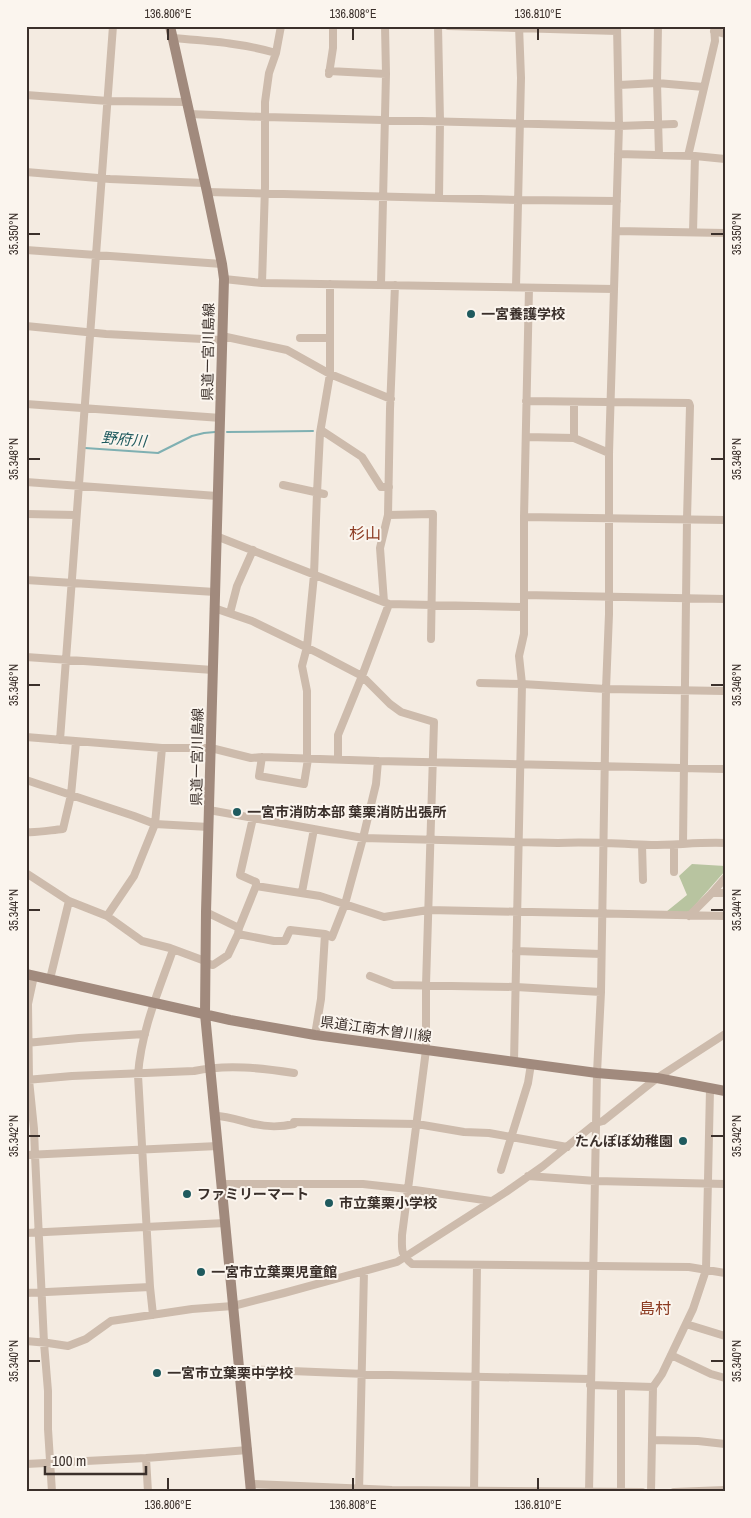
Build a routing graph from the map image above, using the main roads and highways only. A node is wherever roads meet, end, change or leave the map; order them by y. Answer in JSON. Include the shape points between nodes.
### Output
{"nodes":[{"id":1,"x":170,"y":26,"type":"edge"},
{"id":2,"x":30,"y":975,"type":"edge"},
{"id":3,"x":205,"y":1014,"type":"junction"},
{"id":4,"x":725,"y":1090,"type":"edge"},
{"id":5,"x":251,"y":1488,"type":"edge"}],
"edges":[{"from":1,"to":3,"type":"main road","name":"県道一宮川島線","via":[[224,279]]},
{"from":2,"to":3,"type":"main road","name":"県道江南木曽川線"},
{"from":3,"to":4,"type":"main road","name":"県道江南木曽川線","via":[[315,1035],[656,1078]]},
{"from":3,"to":5,"type":"main road","name":"県道一宮川島線"}]}
